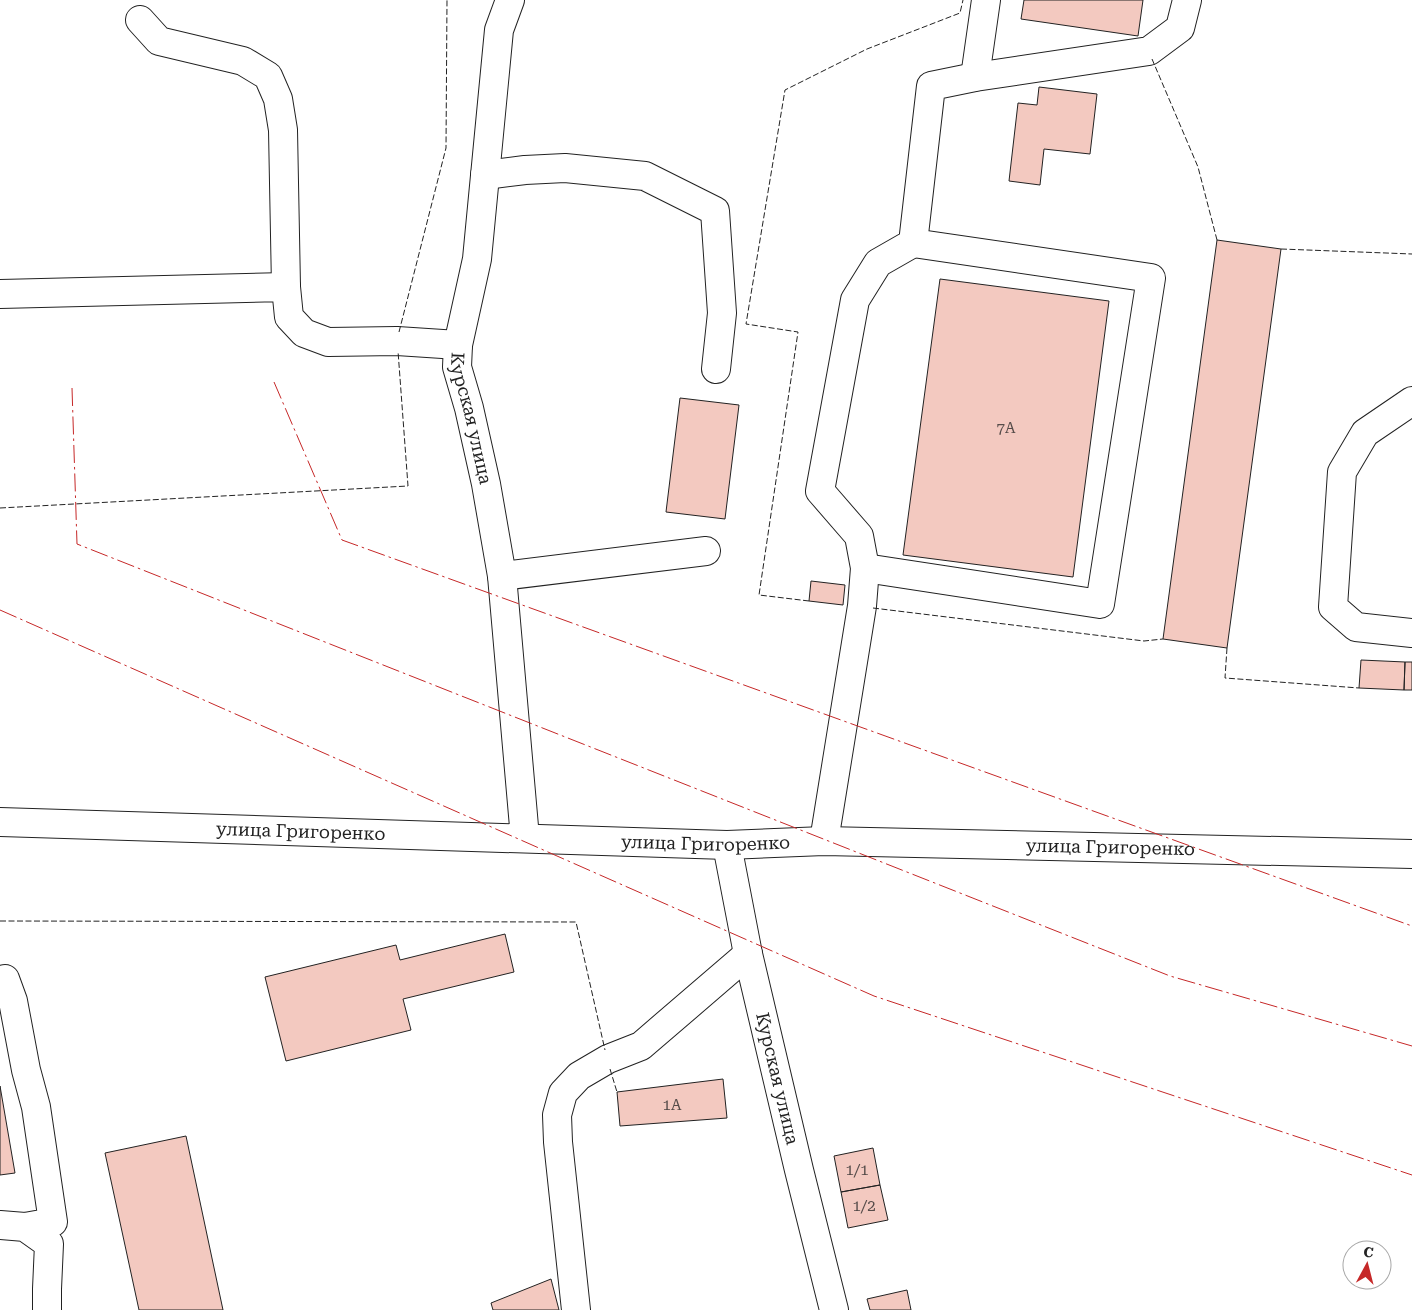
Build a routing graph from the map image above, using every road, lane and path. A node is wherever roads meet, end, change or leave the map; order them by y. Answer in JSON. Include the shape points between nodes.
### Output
{"nodes":[{"id":1,"x":510,"y":0,"type":"edge"},
{"id":2,"x":986,"y":0,"type":"edge"},
{"id":3,"x":1187,"y":0,"type":"edge"},
{"id":4,"x":140,"y":20,"type":"dead end"},
{"id":5,"x":974,"y":77,"type":"junction"},
{"id":6,"x":485,"y":176,"type":"junction"},
{"id":7,"x":913,"y":243,"type":"junction"},
{"id":8,"x":286,"y":287,"type":"junction"},
{"id":9,"x":0,"y":294,"type":"edge"},
{"id":10,"x":458,"y":345,"type":"junction"},
{"id":11,"x":716,"y":369,"type":"dead end"},
{"id":12,"x":1412,"y":401,"type":"edge"},
{"id":13,"x":706,"y":551,"type":"dead end"},
{"id":14,"x":865,"y":568,"type":"junction"},
{"id":15,"x":502,"y":576,"type":"junction"},
{"id":16,"x":1412,"y":633,"type":"edge"},
{"id":17,"x":0,"y":822,"type":"edge"},
{"id":18,"x":525,"y":838,"type":"junction"},
{"id":19,"x":824,"y":841,"type":"junction"},
{"id":20,"x":727,"y":845,"type":"junction"},
{"id":21,"x":1412,"y":854,"type":"edge"},
{"id":22,"x":748,"y":954,"type":"junction"},
{"id":23,"x":5,"y":979,"type":"dead end"},
{"id":24,"x":13,"y":1226,"type":"edge"},
{"id":25,"x":47,"y":1310,"type":"edge"},
{"id":26,"x":576,"y":1310,"type":"edge"},
{"id":27,"x":834,"y":1310,"type":"edge"}],
"edges":[{"from":1,"to":6,"type":"main road","name":"Курская улица","via":[[499,30]]},
{"from":2,"to":5,"type":"main road"},
{"from":3,"to":5,"type":"main road","via":[[1180,28],[1149,51]]},
{"from":4,"to":8,"type":"main road","via":[[159,41],[243,61],[268,76],[278,99],[283,130]]},
{"from":5,"to":7,"type":"main road","via":[[931,86]]},
{"from":6,"to":10,"type":"main road","name":"Курская улица","via":[[477,259]]},
{"from":6,"to":11,"type":"main road","via":[[565,168],[645,176],[715,210],[722,313]]},
{"from":7,"to":14,"type":"main road","via":[[878,263],[855,300],[820,491],[859,536]]},
{"from":7,"to":14,"type":"main road","via":[[1151,278],[1100,604]]},
{"from":8,"to":9,"type":"main road"},
{"from":8,"to":10,"type":"main road","via":[[289,317],[304,333],[328,342],[397,341]]},
{"from":10,"to":15,"type":"main road","name":"Курская улица","via":[[458,366],[486,484]]},
{"from":12,"to":16,"type":"main road","via":[[1365,433],[1342,472],[1333,607],[1356,627]]},
{"from":13,"to":15,"type":"main road"},
{"from":14,"to":19,"type":"main road","via":[[862,606]]},
{"from":15,"to":18,"type":"main road","name":"Курская улица"},
{"from":17,"to":18,"type":"main road","name":"улица Григоренко"},
{"from":18,"to":20,"type":"main road","name":"улица Григоренко"},
{"from":19,"to":20,"type":"main road","name":"улица Григоренко"},
{"from":19,"to":21,"type":"main road","name":"улица Григоренко"},
{"from":20,"to":22,"type":"main road","name":"Курская улица"},
{"from":22,"to":26,"type":"main road","via":[[641,1046],[579,1076],[563,1093],[557,1115],[558,1142]]},
{"from":22,"to":27,"type":"main road","name":"Курская улица"},
{"from":23,"to":24,"type":"main road","via":[[13,1001],[36,1107],[54,1222]]},
{"from":24,"to":25,"type":"main road","via":[[49,1244]]}]}
